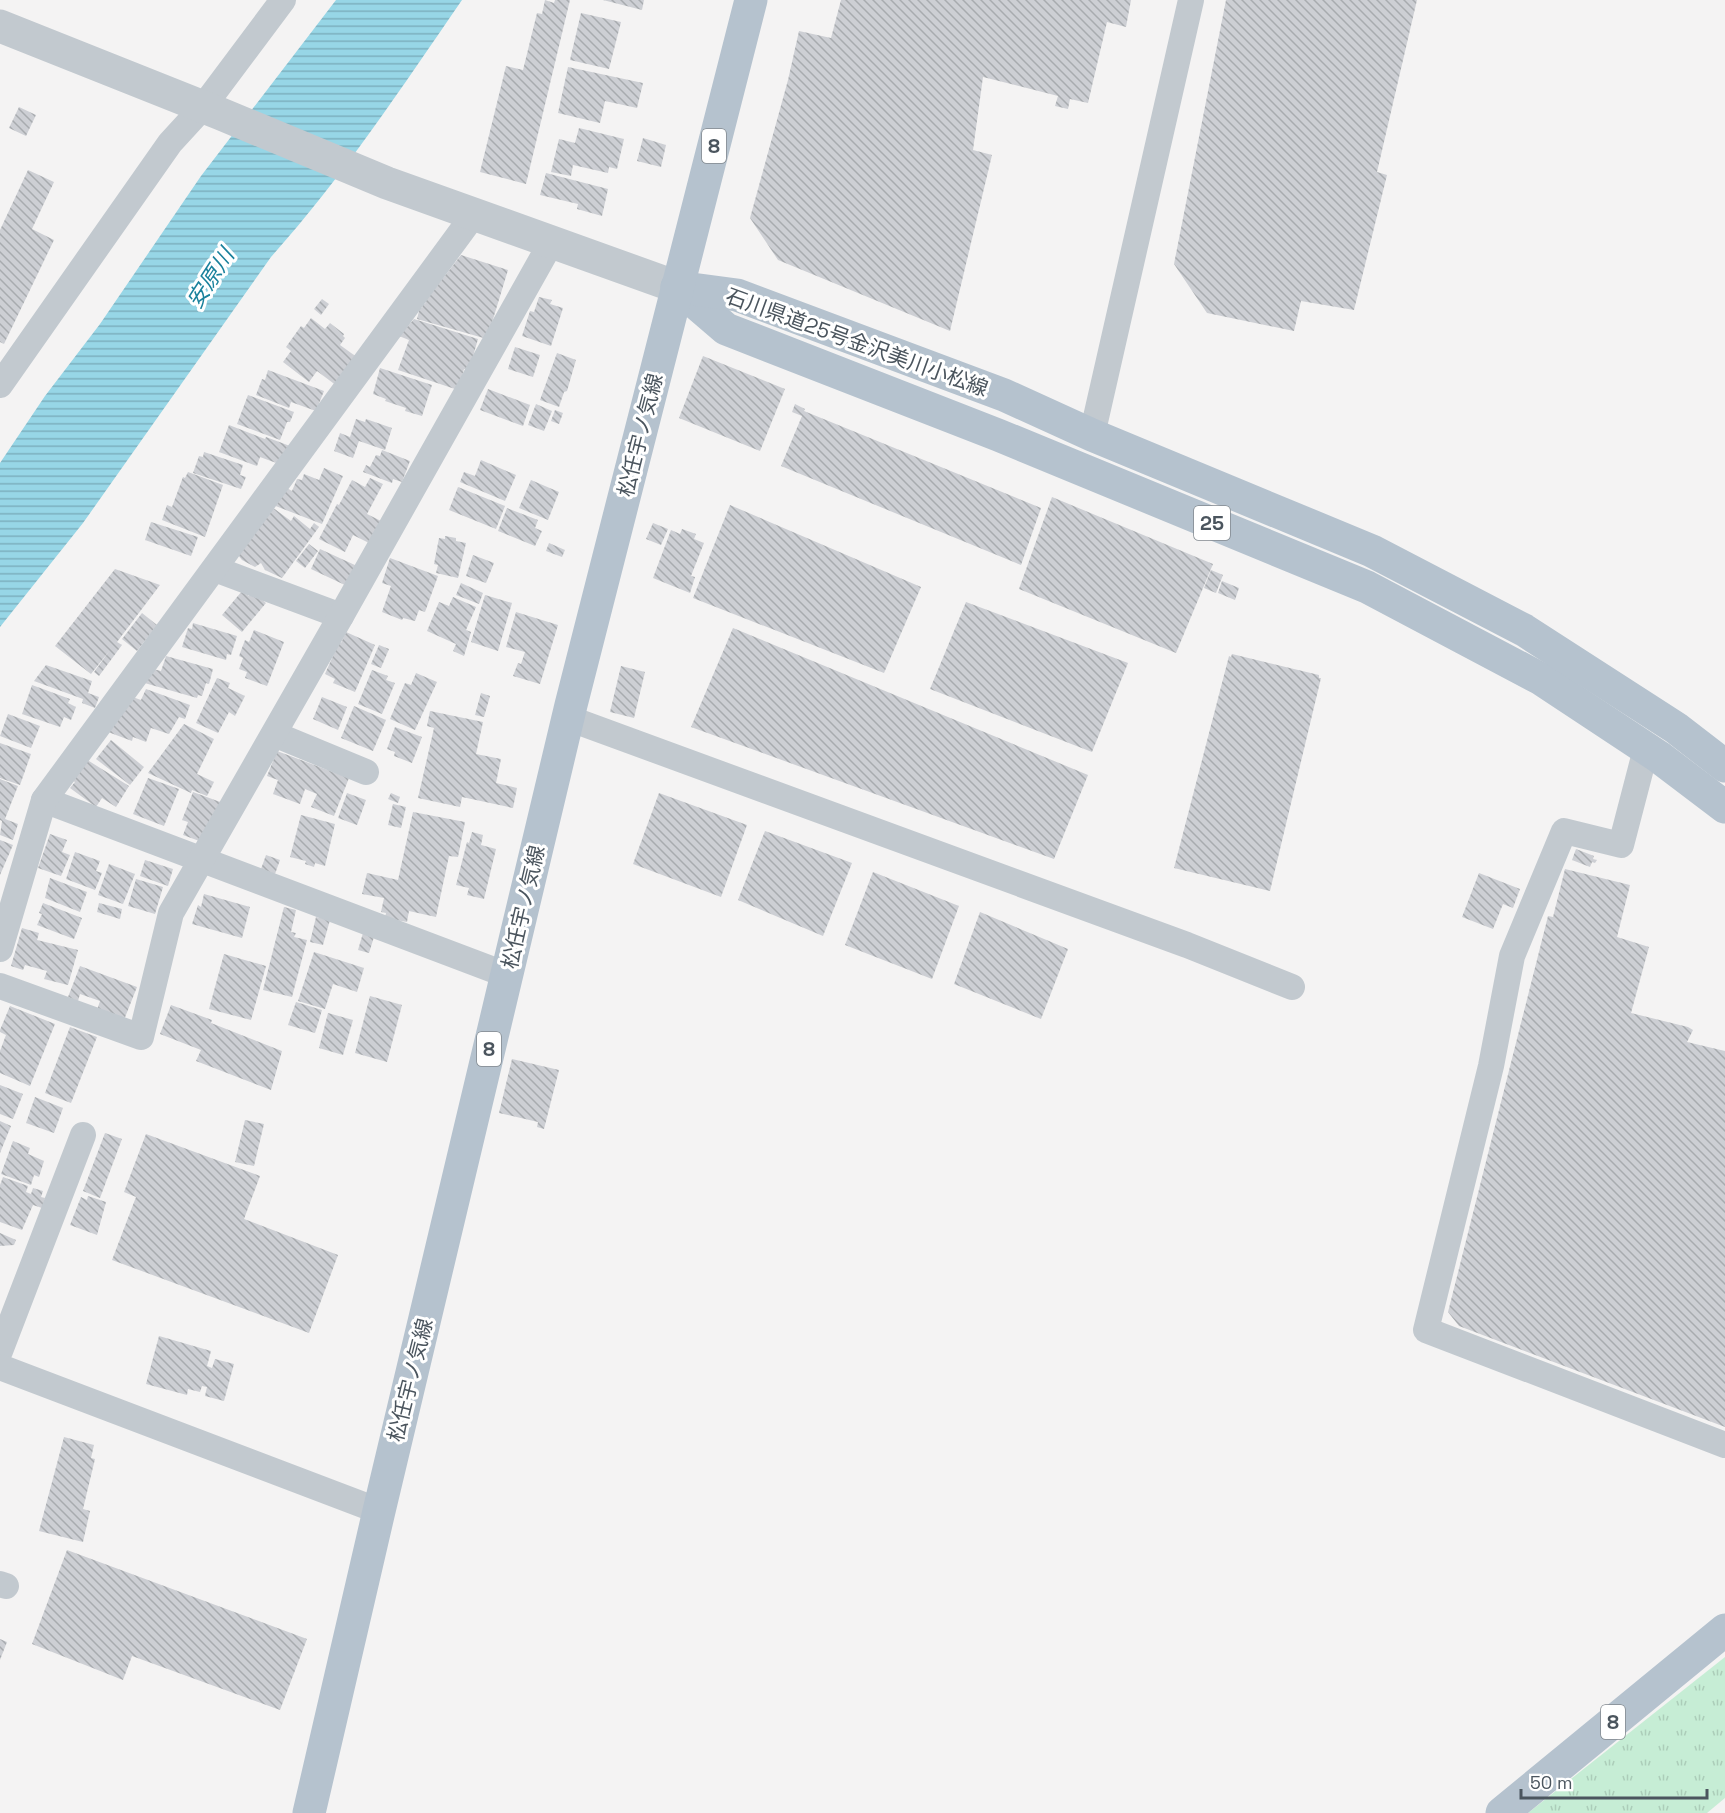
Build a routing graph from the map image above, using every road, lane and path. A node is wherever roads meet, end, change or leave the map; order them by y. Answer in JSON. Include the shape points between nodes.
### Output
{"nodes":[{"id":1,"x":283,"y":0,"type":"edge"},
{"id":2,"x":1191,"y":0,"type":"edge"},
{"id":3,"x":751,"y":2,"type":"edge"},
{"id":4,"x":0,"y":26,"type":"edge"},
{"id":5,"x":212,"y":110,"type":"junction"},
{"id":6,"x":475,"y":213,"type":"junction"},
{"id":7,"x":552,"y":241,"type":"junction"},
{"id":8,"x":677,"y":287,"type":"junction"},
{"id":9,"x":0,"y":385,"type":"edge"},
{"id":10,"x":1092,"y":435,"type":"junction"},
{"id":11,"x":215,"y":569,"type":"junction"},
{"id":12,"x":341,"y":616,"type":"junction"},
{"id":13,"x":568,"y":718,"type":"junction"},
{"id":14,"x":274,"y":734,"type":"junction"},
{"id":15,"x":1646,"y":749,"type":"junction"},
{"id":16,"x":1725,"y":766,"type":"edge"},
{"id":17,"x":366,"y":772,"type":"dead end"},
{"id":18,"x":44,"y":800,"type":"junction"},
{"id":19,"x":1725,"y":807,"type":"edge"},
{"id":20,"x":201,"y":860,"type":"junction"},
{"id":21,"x":0,"y":949,"type":"edge"},
{"id":22,"x":507,"y":975,"type":"junction"},
{"id":23,"x":0,"y":986,"type":"edge"},
{"id":24,"x":1292,"y":987,"type":"dead end"},
{"id":25,"x":83,"y":1135,"type":"dead end"},
{"id":26,"x":0,"y":1351,"type":"edge"},
{"id":27,"x":0,"y":1367,"type":"edge"},
{"id":28,"x":1725,"y":1445,"type":"edge"},
{"id":29,"x":379,"y":1511,"type":"junction"},
{"id":30,"x":1725,"y":1630,"type":"edge"},
{"id":31,"x":309,"y":1813,"type":"edge"},
{"id":32,"x":1502,"y":1813,"type":"edge"}],
"edges":[{"from":1,"to":5,"type":"street"},
{"from":2,"to":10,"type":"street"},
{"from":3,"to":8,"type":"main road","name":"松任宇ノ気線","number":"8"},
{"from":4,"to":5,"type":"street"},
{"from":5,"to":6,"type":"street","via":[[387,183]]},
{"from":5,"to":9,"type":"street","via":[[170,143]]},
{"from":6,"to":7,"type":"street"},
{"from":6,"to":11,"type":"street"},
{"from":7,"to":8,"type":"street"},
{"from":7,"to":12,"type":"street"},
{"from":8,"to":10,"type":"main road","name":"石川県道25号金沢美川小松線","number":"25","via":[[737,295],[1004,395]]},
{"from":8,"to":13,"type":"main road","name":"松任宇ノ気線","number":"8"},
{"from":8,"to":15,"type":"main road","name":"石川県道25号金沢美川小松線","number":"25","via":[[726,329],[987,430],[1367,587],[1541,679]]},
{"from":10,"to":16,"type":"main road","name":"石川県道25号金沢美川小松線","number":"25","via":[[1372,551],[1423,577],[1524,630],[1676,728]]},
{"from":11,"to":12,"type":"street"},
{"from":11,"to":18,"type":"street"},
{"from":12,"to":14,"type":"street"},
{"from":13,"to":22,"type":"main road","name":"松任宇ノ気線","number":"8"},
{"from":13,"to":24,"type":"street"},
{"from":14,"to":17,"type":"street"},
{"from":14,"to":20,"type":"street"},
{"from":15,"to":19,"type":"main road","name":"石川県道25号金沢美川小松線","number":"25"},
{"from":15,"to":28,"type":"street","via":[[1622,845],[1564,831],[1512,956],[1491,1066],[1426,1330]]},
{"from":18,"to":20,"type":"street"},
{"from":18,"to":21,"type":"street"},
{"from":20,"to":22,"type":"street"},
{"from":20,"to":23,"type":"street","via":[[171,914],[141,1036]]},
{"from":22,"to":29,"type":"main road","name":"松任宇ノ気線","number":"8"},
{"from":25,"to":26,"type":"street"},
{"from":27,"to":29,"type":"street"},
{"from":29,"to":31,"type":"main road","name":"松任宇ノ気線","number":"8"},
{"from":30,"to":32,"type":"main road","number":"8"}]}
